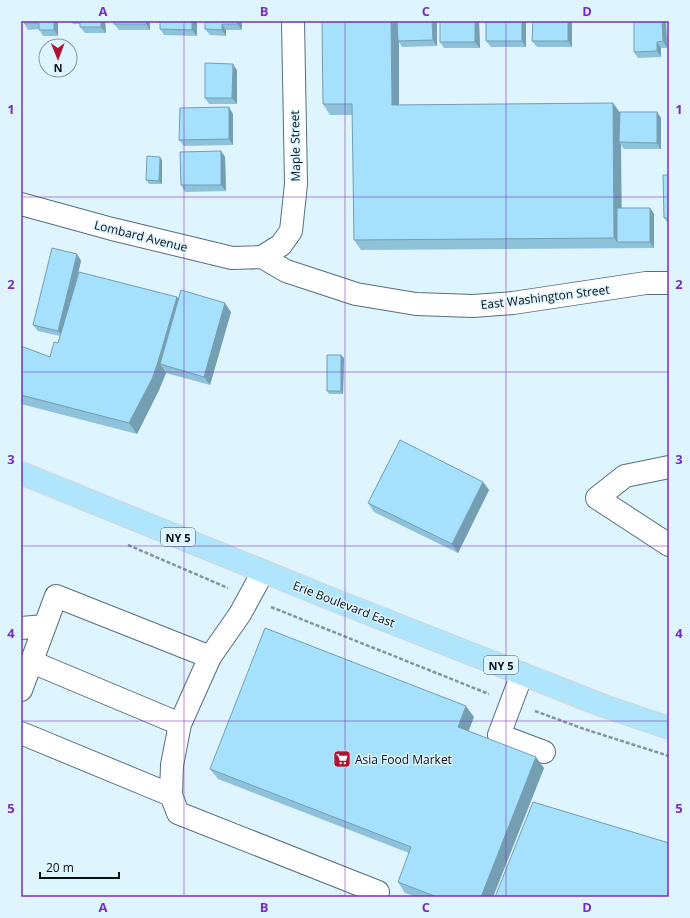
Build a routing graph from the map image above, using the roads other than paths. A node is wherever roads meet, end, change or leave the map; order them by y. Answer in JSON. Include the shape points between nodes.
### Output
{"nodes":[{"id":1,"x":293,"y":21,"type":"edge"},
{"id":2,"x":21,"y":204,"type":"edge"},
{"id":3,"x":262,"y":257,"type":"junction"},
{"id":4,"x":669,"y":282,"type":"edge"},
{"id":5,"x":669,"y":467,"type":"edge"},
{"id":6,"x":21,"y":473,"type":"edge"},
{"id":7,"x":669,"y":545,"type":"edge"},
{"id":8,"x":263,"y":572,"type":"junction"},
{"id":9,"x":45,"y":626,"type":"junction"},
{"id":10,"x":21,"y":628,"type":"edge"},
{"id":11,"x":210,"y":657,"type":"junction"},
{"id":12,"x":32,"y":662,"type":"junction"},
{"id":13,"x":522,"y":674,"type":"junction"},
{"id":14,"x":21,"y":690,"type":"edge"},
{"id":15,"x":180,"y":724,"type":"junction"},
{"id":16,"x":669,"y":728,"type":"edge"},
{"id":17,"x":21,"y":733,"type":"edge"},
{"id":18,"x":544,"y":752,"type":"dead end"},
{"id":19,"x":171,"y":795,"type":"junction"},
{"id":20,"x":378,"y":892,"type":"dead end"}],
"edges":[{"from":1,"to":3,"type":"street","name":"Maple Street","via":[[296,184],[291,231],[281,245]]},
{"from":2,"to":3,"type":"street","name":"Lombard Avenue","via":[[232,258]]},
{"from":3,"to":4,"type":"street","name":"East Washington Street","via":[[286,271],[356,294],[416,304],[472,306],[513,303]]},
{"from":5,"to":7,"type":"street","via":[[624,476],[597,498]]},
{"from":6,"to":8,"type":"main road","name":"Erie Boulevard East","number":"NY 5"},
{"from":8,"to":11,"type":"street","via":[[240,614]]},
{"from":8,"to":13,"type":"main road","name":"Erie Boulevard East","number":"NY 5"},
{"from":9,"to":10,"type":"street"},
{"from":9,"to":11,"type":"street","via":[[56,596]]},
{"from":9,"to":12,"type":"street"},
{"from":11,"to":15,"type":"street"},
{"from":12,"to":14,"type":"street"},
{"from":12,"to":15,"type":"street"},
{"from":13,"to":16,"type":"main road","name":"Erie Boulevard East","number":"NY 5"},
{"from":13,"to":18,"type":"street","via":[[499,735]]},
{"from":15,"to":19,"type":"street","via":[[172,765]]},
{"from":17,"to":19,"type":"street"},
{"from":19,"to":20,"type":"street","via":[[178,813]]}]}
